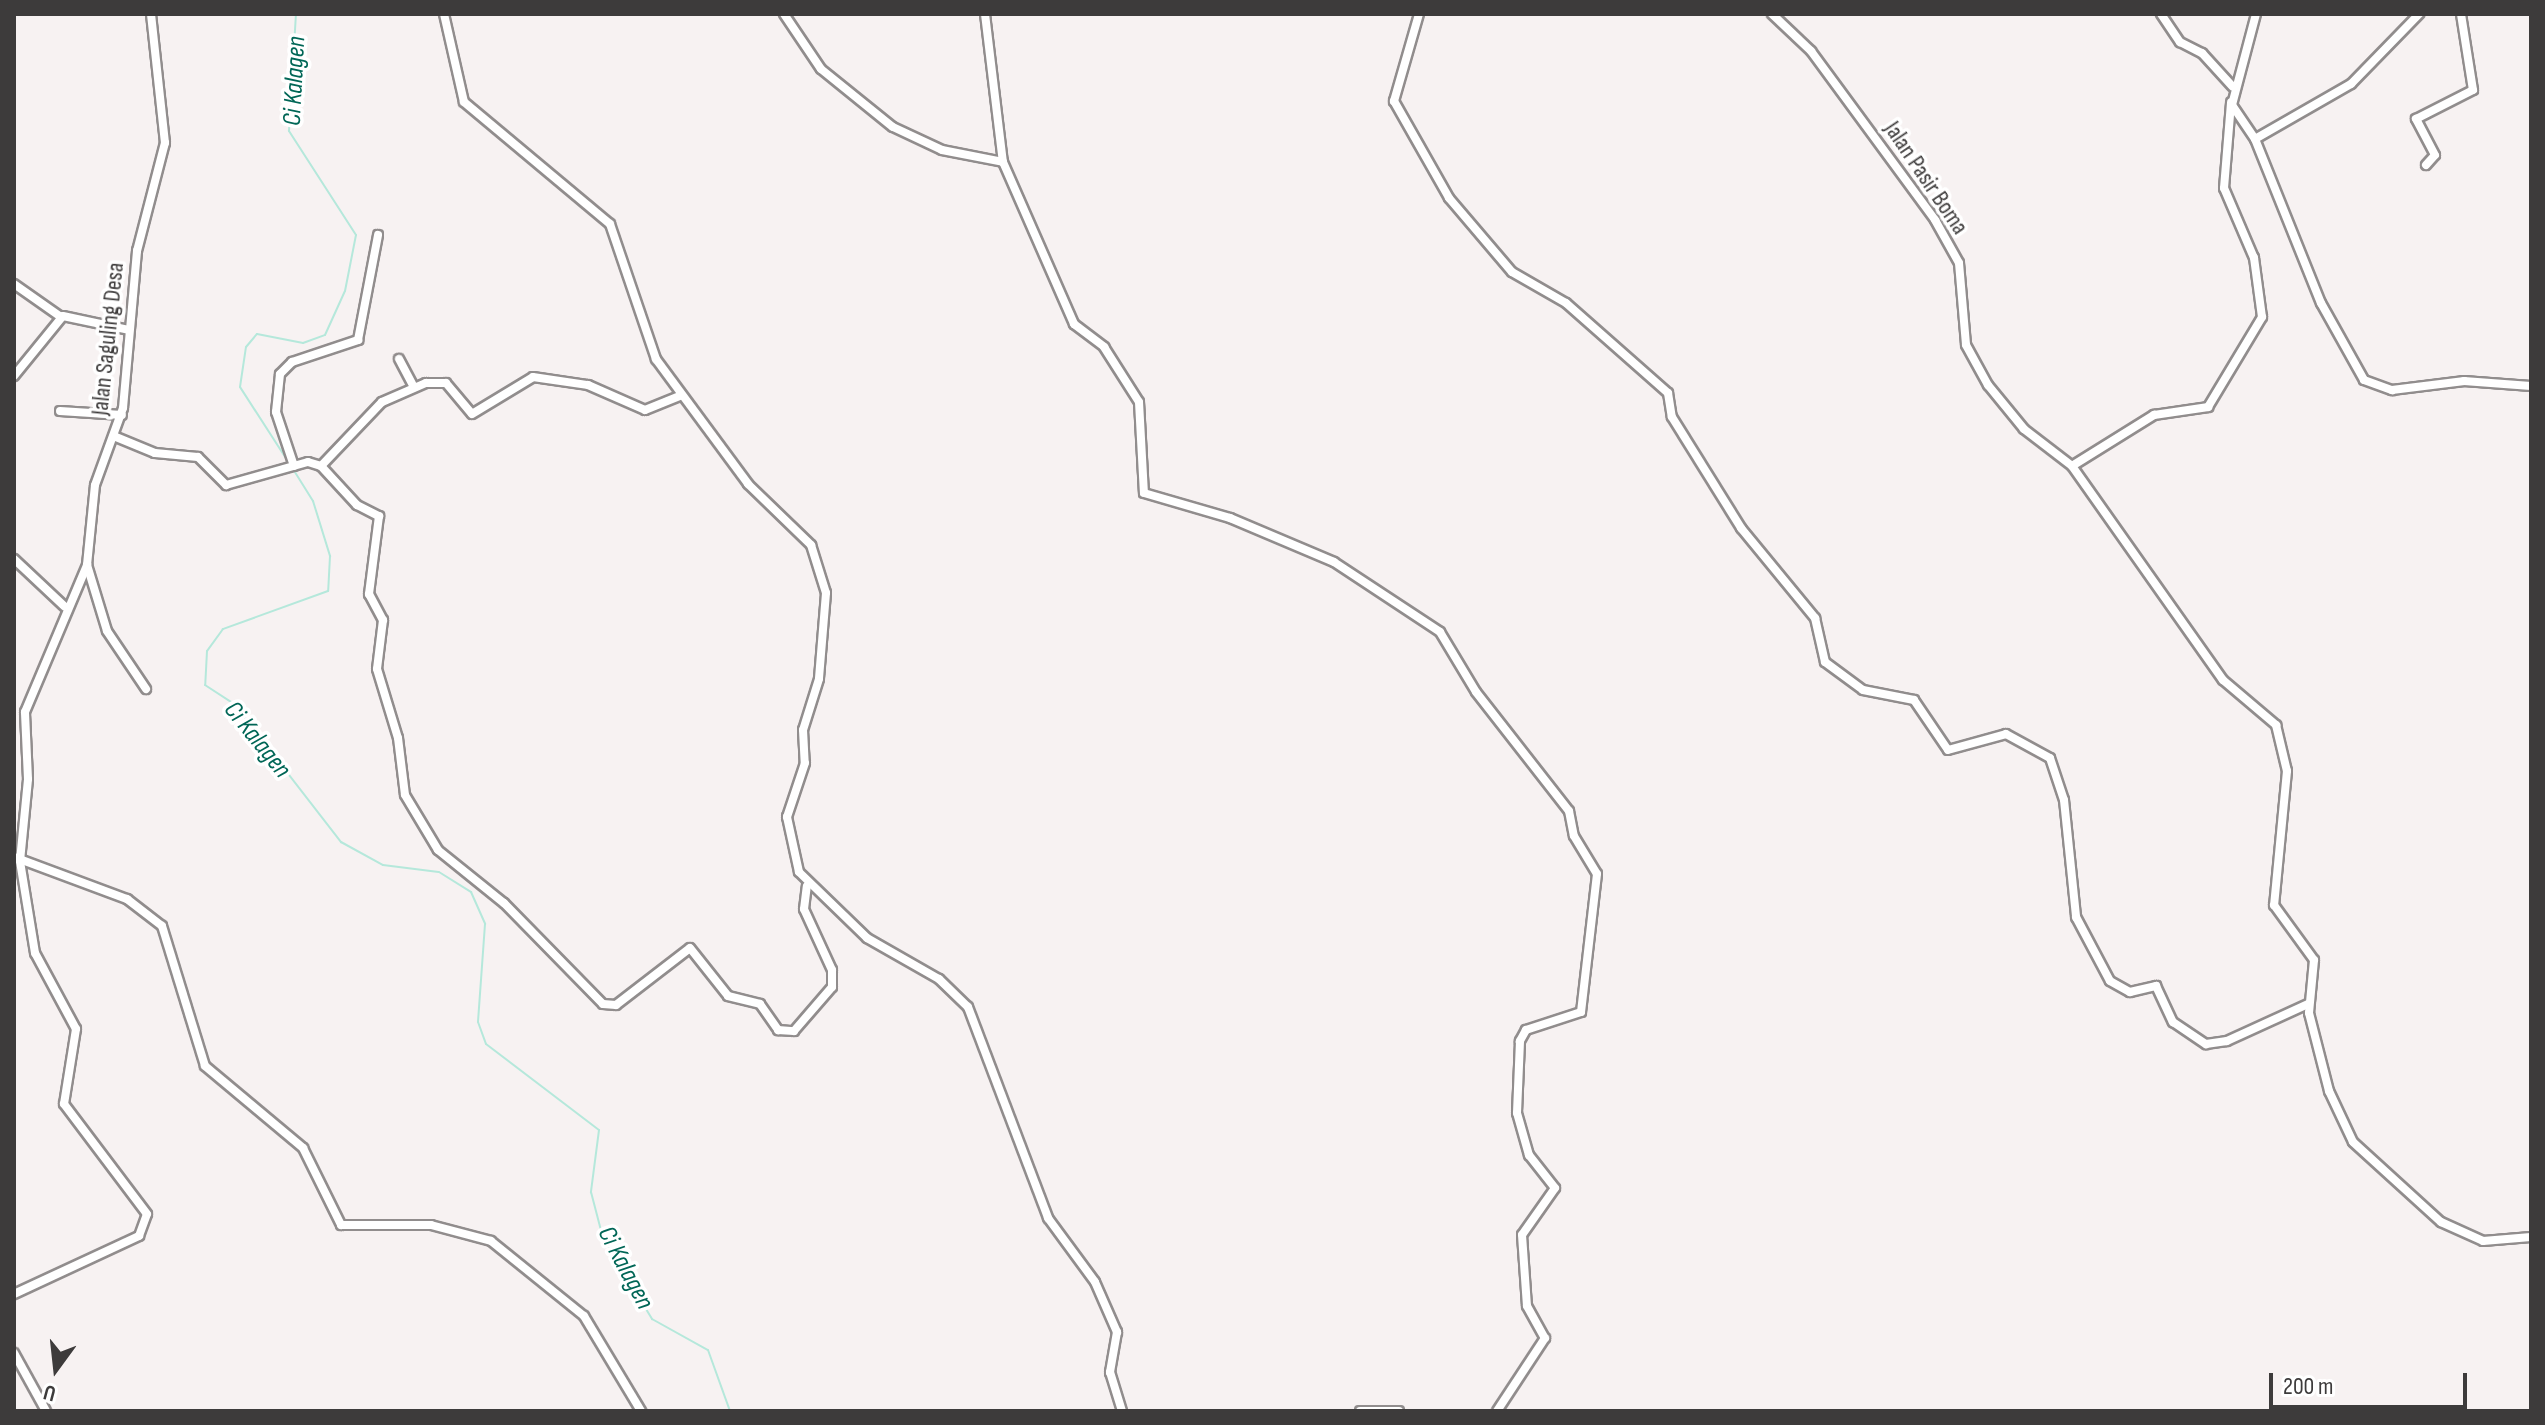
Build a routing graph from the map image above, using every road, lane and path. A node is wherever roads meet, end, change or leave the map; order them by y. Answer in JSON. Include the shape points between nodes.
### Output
{"nodes":[{"id":1,"x":151,"y":14,"type":"edge"},
{"id":2,"x":444,"y":14,"type":"edge"},
{"id":3,"x":784,"y":14,"type":"edge"},
{"id":4,"x":985,"y":14,"type":"edge"},
{"id":5,"x":1419,"y":14,"type":"edge"},
{"id":6,"x":1772,"y":14,"type":"edge"},
{"id":7,"x":2161,"y":14,"type":"edge"},
{"id":8,"x":2256,"y":14,"type":"edge"},
{"id":9,"x":2419,"y":14,"type":"edge"},
{"id":10,"x":2461,"y":14,"type":"edge"},
{"id":11,"x":2232,"y":86,"type":"junction"},
{"id":12,"x":2231,"y":101,"type":"junction"},
{"id":13,"x":2255,"y":139,"type":"junction"},
{"id":14,"x":1003,"y":162,"type":"junction"},
{"id":15,"x":2426,"y":165,"type":"dead end"},
{"id":16,"x":378,"y":235,"type":"dead end"},
{"id":17,"x":14,"y":284,"type":"edge"},
{"id":18,"x":61,"y":317,"type":"junction"},
{"id":19,"x":129,"y":330,"type":"junction"},
{"id":20,"x":399,"y":359,"type":"dead end"},
{"id":21,"x":14,"y":376,"type":"edge"},
{"id":22,"x":2531,"y":386,"type":"edge"},
{"id":23,"x":414,"y":387,"type":"junction"},
{"id":24,"x":682,"y":395,"type":"junction"},
{"id":25,"x":60,"y":411,"type":"dead end"},
{"id":26,"x":122,"y":415,"type":"junction"},
{"id":27,"x":116,"y":437,"type":"junction"},
{"id":28,"x":321,"y":466,"type":"junction"},
{"id":29,"x":2072,"y":466,"type":"junction"},
{"id":30,"x":292,"y":467,"type":"junction"},
{"id":31,"x":14,"y":559,"type":"edge"},
{"id":32,"x":87,"y":565,"type":"junction"},
{"id":33,"x":64,"y":606,"type":"junction"},
{"id":34,"x":146,"y":689,"type":"dead end"},
{"id":35,"x":17,"y":859,"type":"edge"},
{"id":36,"x":807,"y":886,"type":"junction"},
{"id":37,"x":2308,"y":1004,"type":"junction"},
{"id":38,"x":2531,"y":1237,"type":"edge"},
{"id":39,"x":14,"y":1294,"type":"edge"},
{"id":40,"x":14,"y":1353,"type":"edge"},
{"id":41,"x":46,"y":1411,"type":"edge"},
{"id":42,"x":641,"y":1411,"type":"edge"},
{"id":43,"x":1122,"y":1411,"type":"edge"},
{"id":44,"x":1360,"y":1411,"type":"edge"},
{"id":45,"x":1399,"y":1411,"type":"edge"},
{"id":46,"x":1497,"y":1411,"type":"edge"}],
"edges":[{"from":1,"to":19,"type":"street","name":"Jalan Saguling Desa","via":[[167,128],[135,264]]},
{"from":2,"to":24,"type":"street","via":[[458,93],[610,224],[641,331]]},
{"from":3,"to":14,"type":"street","via":[[821,69],[893,127],[942,150]]},
{"from":4,"to":14,"type":"street"},
{"from":5,"to":37,"type":"street","via":[[1394,101],[1449,198],[1512,272],[1566,303],[1668,393],[1672,417],[1741,528],[1815,618],[1825,662],[1863,690],[1914,700],[1948,750],[2006,734],[2050,758],[2064,800],[2076,917],[2110,981],[2130,992],[2156,986],[2173,1022],[2206,1044]]},
{"from":6,"to":29,"type":"street","name":"Jalan Pasir Boma","via":[[1811,51],[1935,220],[1959,263],[1966,345],[1988,385],[2024,429]]},
{"from":7,"to":11,"type":"street","via":[[2180,42],[2202,53]]},
{"from":8,"to":11,"type":"street"},
{"from":9,"to":13,"type":"street","via":[[2351,84]]},
{"from":10,"to":15,"type":"street","via":[[2473,90],[2416,119],[2435,155]]},
{"from":11,"to":12,"type":"street"},
{"from":12,"to":13,"type":"street"},
{"from":12,"to":29,"type":"street","via":[[2224,188],[2254,258],[2262,317],[2208,407],[2154,415]]},
{"from":13,"to":22,"type":"street","via":[[2321,303],[2364,380],[2392,390],[2464,381]]},
{"from":14,"to":46,"type":"street","via":[[1074,324],[1104,347],[1135,391],[1144,493],[1230,518],[1334,562],[1440,632],[1476,692],[1569,811],[1574,836],[1597,874],[1582,1008],[1526,1030],[1520,1041],[1517,1113],[1529,1155],[1555,1188],[1522,1235],[1527,1306],[1545,1338]]},
{"from":16,"to":30,"type":"street","via":[[358,340],[292,362],[280,374],[276,412]]},
{"from":17,"to":18,"type":"street"},
{"from":18,"to":19,"type":"street"},
{"from":18,"to":21,"type":"street"},
{"from":19,"to":26,"type":"street","name":"Jalan Saguling Desa"},
{"from":20,"to":23,"type":"street"},
{"from":23,"to":24,"type":"street","via":[[446,383],[472,414],[533,377],[588,385],[645,410]]},
{"from":23,"to":28,"type":"street","via":[[382,402]]},
{"from":24,"to":36,"type":"street","via":[[748,484],[802,530],[825,579],[819,679],[787,817]]},
{"from":25,"to":26,"type":"street"},
{"from":26,"to":27,"type":"street","name":"Jalan Saguling Desa"},
{"from":27,"to":30,"type":"street","via":[[155,453],[198,457],[222,485]]},
{"from":27,"to":32,"type":"street","name":"Jalan Saguling Desa","via":[[95,485]]},
{"from":28,"to":30,"type":"street"},
{"from":28,"to":36,"type":"street","via":[[357,505],[379,516],[369,594],[383,620],[377,669],[398,738],[405,795],[438,850],[504,903],[603,1004],[616,1005],[690,948],[728,996],[760,1004],[778,1030],[794,1031],[832,987],[832,970],[804,909]]},
{"from":29,"to":37,"type":"street","name":"Jalan Pasir Boma","via":[[2223,680],[2281,735],[2287,771],[2274,905],[2314,960]]},
{"from":31,"to":33,"type":"street"},
{"from":32,"to":33,"type":"street","name":"Jalan Saguling Desa"},
{"from":32,"to":34,"type":"street","via":[[107,631]]},
{"from":33,"to":35,"type":"street","name":"Jalan Saguling Desa","via":[[25,712],[28,779]]},
{"from":35,"to":39,"type":"street","name":"Jalan Saguling Desa","via":[[35,953],[76,1029],[64,1104],[147,1214],[139,1236]]},
{"from":35,"to":42,"type":"street","via":[[127,899],[162,926],[205,1066],[303,1148],[341,1225],[431,1225],[491,1241],[584,1316]]},
{"from":36,"to":43,"type":"street","via":[[881,949],[939,979],[968,1007],[1048,1218],[1095,1282],[1117,1332],[1110,1372]]},
{"from":37,"to":38,"type":"street","via":[[2329,1091],[2356,1146],[2441,1222],[2483,1241]]},
{"from":40,"to":41,"type":"street"},
{"from":44,"to":45,"type":"street"}]}
